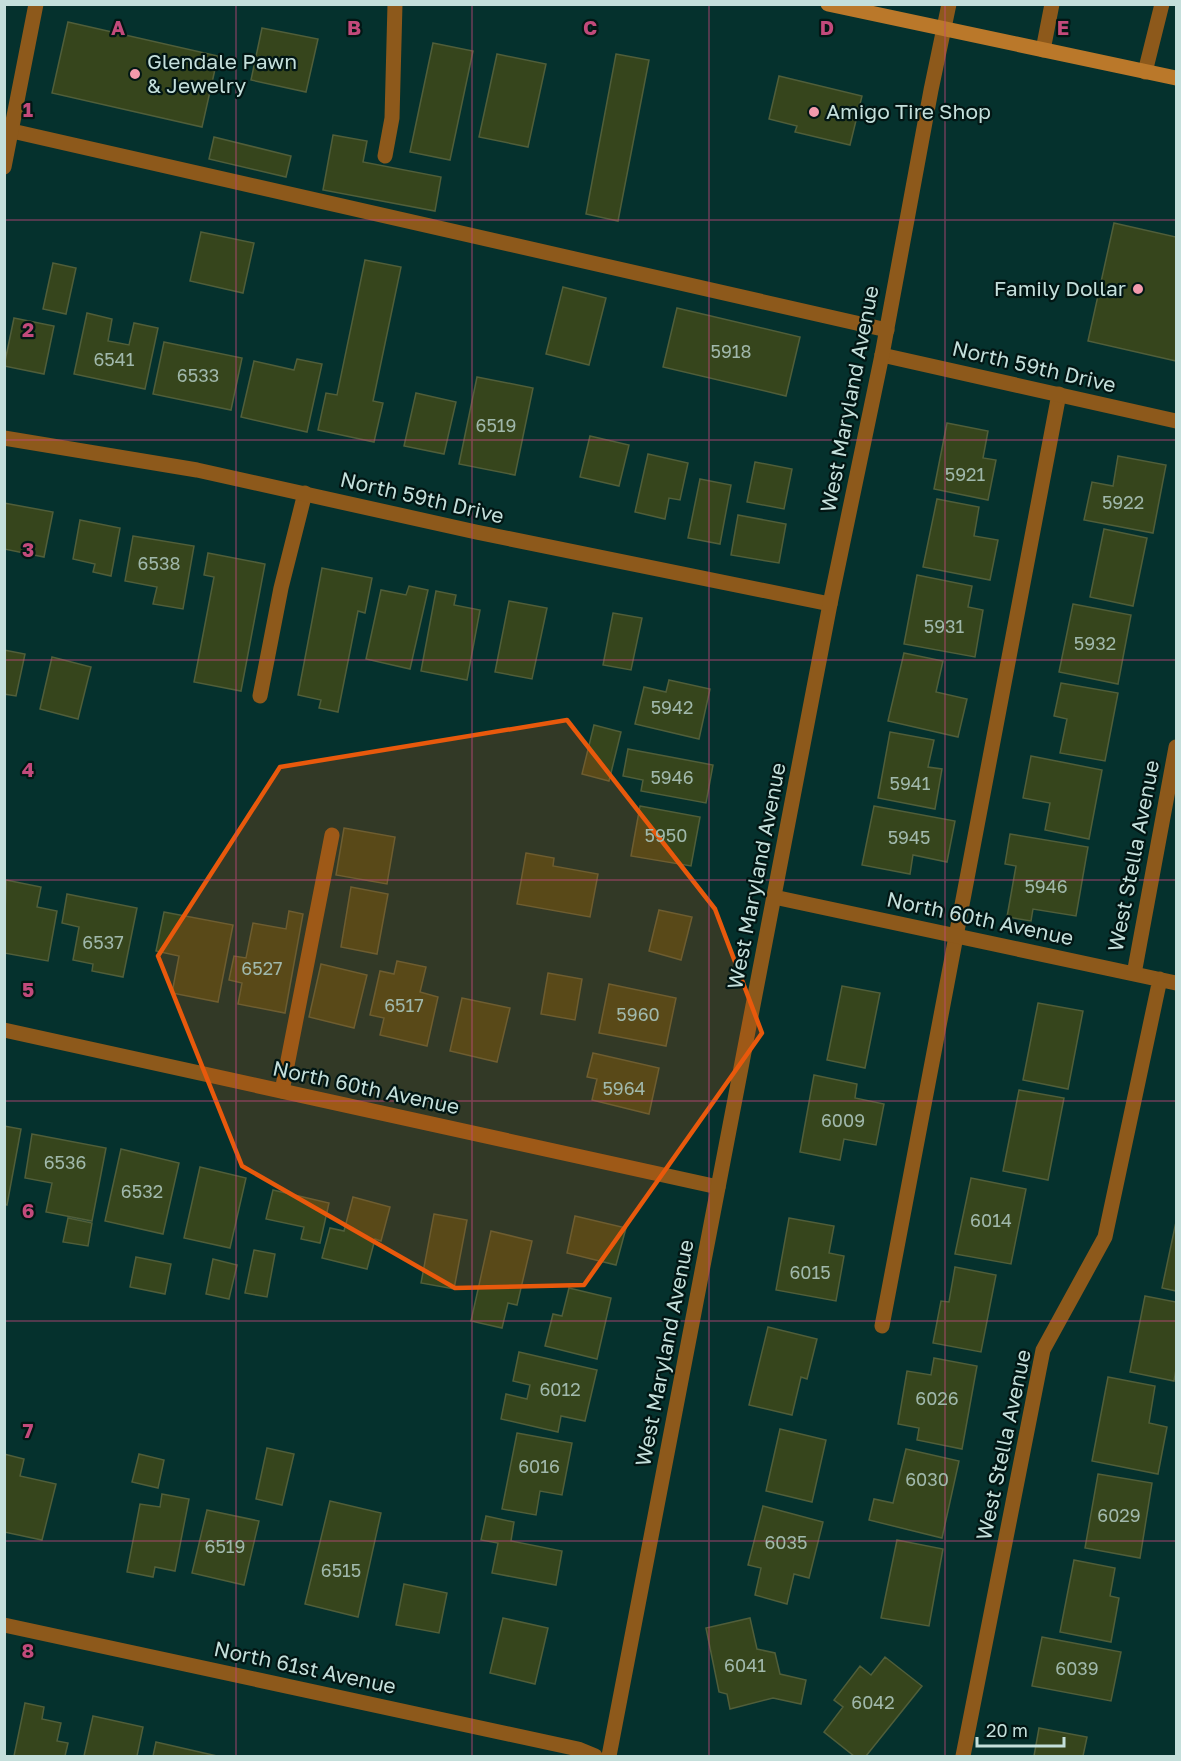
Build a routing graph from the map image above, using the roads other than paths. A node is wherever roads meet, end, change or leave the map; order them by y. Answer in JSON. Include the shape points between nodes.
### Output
{"nodes":[{"id":1,"x":36,"y":4,"type":"edge"},
{"id":2,"x":395,"y":4,"type":"edge"},
{"id":3,"x":828,"y":4,"type":"edge"},
{"id":4,"x":949,"y":4,"type":"edge"},
{"id":5,"x":1052,"y":4,"type":"edge"},
{"id":6,"x":1162,"y":4,"type":"edge"},
{"id":7,"x":943,"y":29,"type":"junction"},
{"id":8,"x":1042,"y":50,"type":"junction"},
{"id":9,"x":1145,"y":72,"type":"junction"},
{"id":10,"x":1176,"y":78,"type":"edge"},
{"id":11,"x":11,"y":96,"type":"edge"},
{"id":12,"x":12,"y":130,"type":"junction"},
{"id":13,"x":385,"y":156,"type":"dead end"},
{"id":14,"x":4,"y":167,"type":"edge"},
{"id":15,"x":887,"y":330,"type":"junction"},
{"id":16,"x":882,"y":355,"type":"junction"},
{"id":17,"x":1059,"y":394,"type":"junction"},
{"id":18,"x":1176,"y":421,"type":"edge"},
{"id":19,"x":4,"y":438,"type":"edge"},
{"id":20,"x":304,"y":493,"type":"junction"},
{"id":21,"x":830,"y":604,"type":"junction"},
{"id":22,"x":260,"y":696,"type":"dead end"},
{"id":23,"x":1176,"y":747,"type":"edge"},
{"id":24,"x":332,"y":835,"type":"dead end"},
{"id":25,"x":774,"y":897,"type":"junction"},
{"id":26,"x":956,"y":936,"type":"junction"},
{"id":27,"x":1134,"y":974,"type":"junction"},
{"id":28,"x":1160,"y":979,"type":"junction"},
{"id":29,"x":1176,"y":983,"type":"edge"},
{"id":30,"x":4,"y":1030,"type":"edge"},
{"id":31,"x":282,"y":1091,"type":"junction"},
{"id":32,"x":718,"y":1187,"type":"junction"},
{"id":33,"x":882,"y":1326,"type":"dead end"},
{"id":34,"x":4,"y":1625,"type":"edge"},
{"id":35,"x":595,"y":1756,"type":"edge"},
{"id":36,"x":609,"y":1756,"type":"edge"},
{"id":37,"x":963,"y":1756,"type":"edge"}],
"edges":[{"from":1,"to":11,"type":"street"},
{"from":2,"to":13,"type":"street","via":[[392,118]]},
{"from":3,"to":7,"type":"main road"},
{"from":4,"to":7,"type":"street","name":"West Maryland Avenue"},
{"from":5,"to":8,"type":"street"},
{"from":6,"to":9,"type":"street"},
{"from":7,"to":8,"type":"main road"},
{"from":7,"to":15,"type":"street","name":"West Maryland Avenue"},
{"from":8,"to":9,"type":"main road"},
{"from":9,"to":10,"type":"main road"},
{"from":11,"to":12,"type":"street"},
{"from":12,"to":14,"type":"street"},
{"from":12,"to":15,"type":"street"},
{"from":15,"to":16,"type":"street","name":"West Maryland Avenue"},
{"from":16,"to":17,"type":"street","name":"North 59th Drive"},
{"from":16,"to":21,"type":"street","name":"West Maryland Avenue"},
{"from":17,"to":18,"type":"street","name":"North 59th Drive"},
{"from":17,"to":26,"type":"street"},
{"from":19,"to":20,"type":"street","name":"North 59th Drive","via":[[197,470]]},
{"from":20,"to":21,"type":"street","name":"North 59th Drive"},
{"from":20,"to":22,"type":"street"},
{"from":21,"to":25,"type":"street","name":"West Maryland Avenue"},
{"from":23,"to":27,"type":"street","name":"West Stella Avenue"},
{"from":24,"to":31,"type":"street"},
{"from":25,"to":26,"type":"street","name":"North 60th Avenue"},
{"from":25,"to":32,"type":"street","name":"West Maryland Avenue"},
{"from":26,"to":27,"type":"street","name":"North 60th Avenue"},
{"from":26,"to":33,"type":"street"},
{"from":27,"to":28,"type":"street","name":"North 60th Avenue"},
{"from":28,"to":29,"type":"street","name":"North 60th Avenue"},
{"from":28,"to":37,"type":"street","name":"West Stella Avenue","via":[[1105,1237],[1043,1350]]},
{"from":30,"to":31,"type":"street","name":"North 60th Avenue"},
{"from":31,"to":32,"type":"street","name":"North 60th Avenue"},
{"from":32,"to":36,"type":"street","name":"West Maryland Avenue"},
{"from":34,"to":35,"type":"street","name":"North 61st Avenue","via":[[578,1749]]}]}
